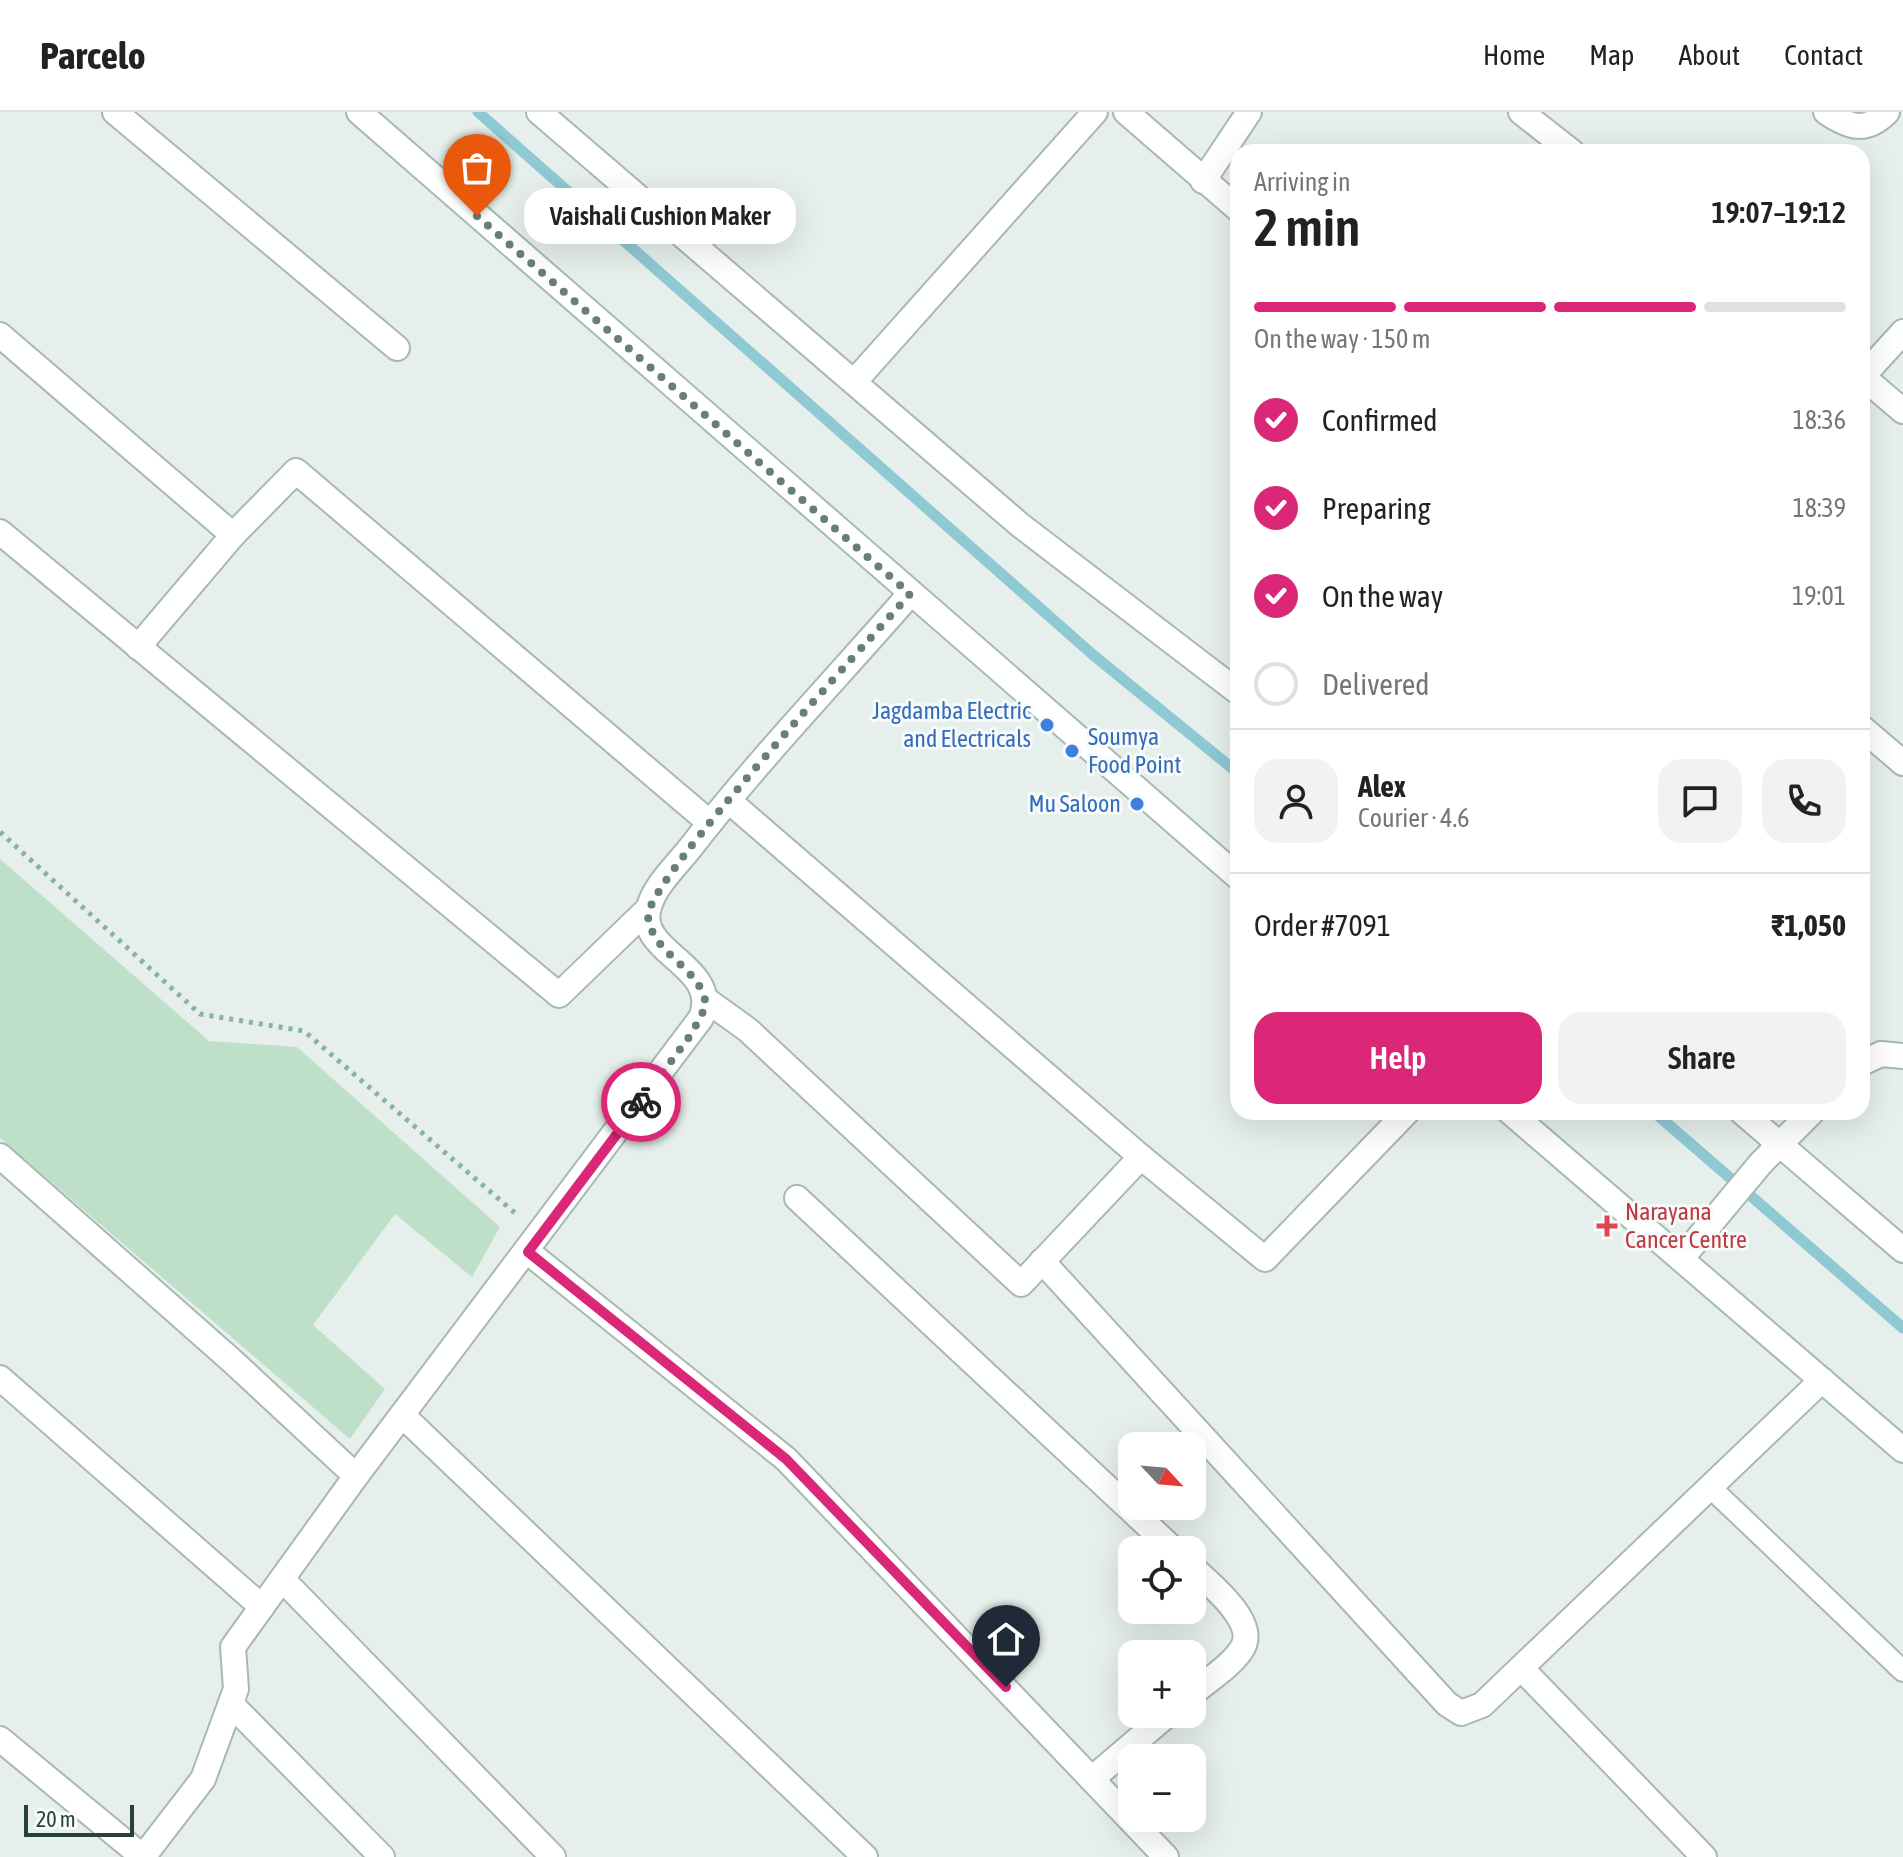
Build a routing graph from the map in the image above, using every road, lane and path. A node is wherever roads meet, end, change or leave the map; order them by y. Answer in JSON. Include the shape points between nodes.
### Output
{"nodes":[{"id":1,"x":115,"y":112,"type":"edge"},
{"id":2,"x":359,"y":112,"type":"edge"},
{"id":3,"x":1095,"y":112,"type":"edge"},
{"id":4,"x":1126,"y":112,"type":"edge"},
{"id":5,"x":1249,"y":112,"type":"edge"},
{"id":6,"x":1521,"y":112,"type":"edge"},
{"id":7,"x":1826,"y":112,"type":"edge"},
{"id":8,"x":1887,"y":112,"type":"edge"},
{"id":9,"x":552,"y":116,"type":"edge"},
{"id":10,"x":1562,"y":144,"type":"edge"},
{"id":11,"x":1203,"y":181,"type":"junction"},
{"id":12,"x":1230,"y":203,"type":"edge"},
{"id":13,"x":1903,"y":332,"type":"edge"},
{"id":14,"x":0,"y":335,"type":"edge"},
{"id":15,"x":397,"y":348,"type":"dead end"},
{"id":16,"x":1870,"y":369,"type":"edge"},
{"id":17,"x":854,"y":382,"type":"junction"},
{"id":18,"x":1870,"y":383,"type":"edge"},
{"id":19,"x":1903,"y":411,"type":"edge"},
{"id":20,"x":0,"y":532,"type":"edge"},
{"id":21,"x":233,"y":535,"type":"junction"},
{"id":22,"x":910,"y":594,"type":"junction"},
{"id":23,"x":138,"y":647,"type":"junction"},
{"id":24,"x":1230,"y":686,"type":"edge"},
{"id":25,"x":1870,"y":735,"type":"edge"},
{"id":26,"x":1903,"y":763,"type":"edge"},
{"id":27,"x":729,"y":801,"type":"junction"},
{"id":28,"x":710,"y":823,"type":"junction"},
{"id":29,"x":0,"y":832,"type":"edge"},
{"id":30,"x":1230,"y":870,"type":"edge"},
{"id":31,"x":648,"y":909,"type":"junction"},
{"id":32,"x":705,"y":999,"type":"junction"},
{"id":33,"x":1903,"y":1056,"type":"edge"},
{"id":34,"x":1870,"y":1059,"type":"edge"},
{"id":35,"x":1399,"y":1120,"type":"edge"},
{"id":36,"x":1519,"y":1120,"type":"edge"},
{"id":37,"x":1752,"y":1120,"type":"edge"},
{"id":38,"x":1804,"y":1120,"type":"edge"},
{"id":39,"x":1780,"y":1144,"type":"junction"},
{"id":40,"x":0,"y":1156,"type":"edge"},
{"id":41,"x":1141,"y":1157,"type":"junction"},
{"id":42,"x":797,"y":1198,"type":"dead end"},
{"id":43,"x":534,"y":1243,"type":"junction"},
{"id":44,"x":1903,"y":1250,"type":"edge"},
{"id":45,"x":1681,"y":1259,"type":"junction"},
{"id":46,"x":1042,"y":1261,"type":"junction"},
{"id":47,"x":0,"y":1378,"type":"edge"},
{"id":48,"x":1822,"y":1380,"type":"junction"},
{"id":49,"x":402,"y":1415,"type":"junction"},
{"id":50,"x":1903,"y":1450,"type":"edge"},
{"id":51,"x":356,"y":1476,"type":"junction"},
{"id":52,"x":1710,"y":1487,"type":"junction"},
{"id":53,"x":1159,"y":1536,"type":"edge"},
{"id":54,"x":282,"y":1579,"type":"junction"},
{"id":55,"x":1206,"y":1580,"type":"edge"},
{"id":56,"x":262,"y":1607,"type":"junction"},
{"id":57,"x":1521,"y":1668,"type":"junction"},
{"id":58,"x":1903,"y":1671,"type":"edge"},
{"id":59,"x":1206,"y":1682,"type":"edge"},
{"id":60,"x":231,"y":1704,"type":"junction"},
{"id":61,"x":1152,"y":1728,"type":"edge"},
{"id":62,"x":0,"y":1739,"type":"edge"},
{"id":63,"x":1093,"y":1778,"type":"junction"},
{"id":64,"x":143,"y":1857,"type":"edge"},
{"id":65,"x":382,"y":1857,"type":"edge"},
{"id":66,"x":553,"y":1857,"type":"edge"},
{"id":67,"x":865,"y":1857,"type":"edge"},
{"id":68,"x":1166,"y":1857,"type":"edge"},
{"id":69,"x":1704,"y":1857,"type":"edge"}],
"edges":[{"from":1,"to":15,"type":"street"},
{"from":2,"to":22,"type":"street"},
{"from":3,"to":17,"type":"street"},
{"from":4,"to":11,"type":"street"},
{"from":5,"to":11,"type":"street"},
{"from":6,"to":10,"type":"street"},
{"from":7,"to":8,"type":"street","via":[[1861,128],[1874,125]]},
{"from":9,"to":17,"type":"street"},
{"from":11,"to":12,"type":"street"},
{"from":13,"to":16,"type":"street"},
{"from":14,"to":21,"type":"street"},
{"from":17,"to":24,"type":"street","via":[[1020,525]]},
{"from":18,"to":19,"type":"street"},
{"from":20,"to":23,"type":"street"},
{"from":21,"to":23,"type":"street"},
{"from":21,"to":28,"type":"street","via":[[296,471]]},
{"from":22,"to":27,"type":"street"},
{"from":22,"to":30,"type":"street"},
{"from":23,"to":31,"type":"street","via":[[559,995]]},
{"from":25,"to":26,"type":"street"},
{"from":27,"to":28,"type":"street"},
{"from":27,"to":41,"type":"street"},
{"from":28,"to":31,"type":"street"},
{"from":29,"to":43,"type":"path","via":[[200,1014],[304,1031]]},
{"from":31,"to":32,"type":"street","via":[[651,929],[699,981]]},
{"from":32,"to":43,"type":"street","via":[[692,1033]]},
{"from":32,"to":46,"type":"street","via":[[748,1030],[1021,1284]]},
{"from":33,"to":34,"type":"street","via":[[1881,1054]]},
{"from":35,"to":41,"type":"street","via":[[1265,1259]]},
{"from":36,"to":45,"type":"street"},
{"from":37,"to":39,"type":"street"},
{"from":38,"to":39,"type":"street"},
{"from":39,"to":44,"type":"street"},
{"from":39,"to":45,"type":"street"},
{"from":40,"to":51,"type":"street"},
{"from":41,"to":46,"type":"street"},
{"from":42,"to":53,"type":"street"},
{"from":43,"to":49,"type":"street"},
{"from":43,"to":63,"type":"street","via":[[786,1459]]},
{"from":45,"to":48,"type":"street"},
{"from":46,"to":57,"type":"street","via":[[1453,1710],[1474,1711]]},
{"from":47,"to":56,"type":"street"},
{"from":48,"to":50,"type":"street"},
{"from":48,"to":52,"type":"street"},
{"from":49,"to":51,"type":"street"},
{"from":49,"to":67,"type":"street"},
{"from":51,"to":54,"type":"street"},
{"from":52,"to":57,"type":"street"},
{"from":52,"to":58,"type":"lane"},
{"from":54,"to":56,"type":"street"},
{"from":54,"to":66,"type":"street"},
{"from":55,"to":59,"type":"street","via":[[1226,1598],[1247,1637],[1237,1655]]},
{"from":56,"to":60,"type":"street","via":[[233,1647],[236,1689]]},
{"from":57,"to":69,"type":"street"},
{"from":60,"to":64,"type":"street","via":[[203,1779]]},
{"from":60,"to":65,"type":"street"},
{"from":61,"to":63,"type":"street"},
{"from":62,"to":64,"type":"street"},
{"from":63,"to":68,"type":"street"}]}
